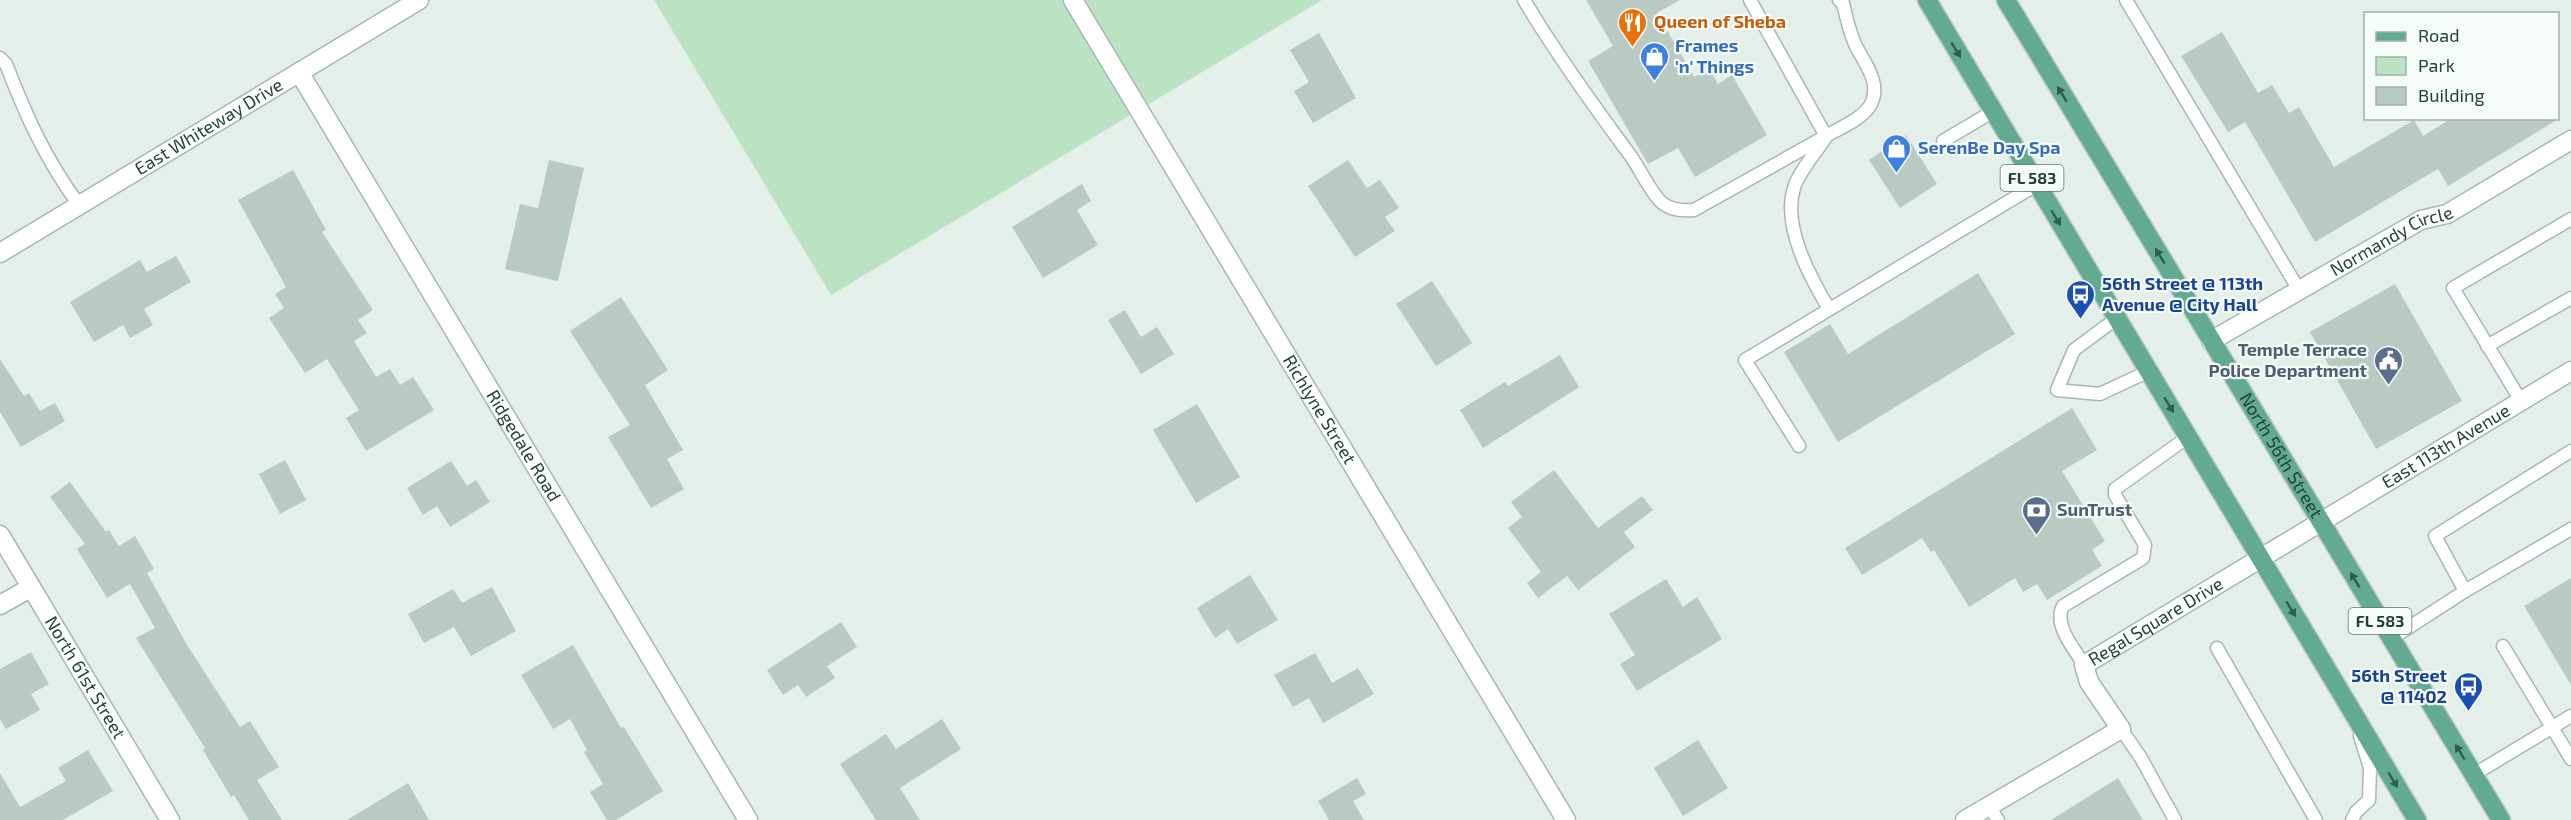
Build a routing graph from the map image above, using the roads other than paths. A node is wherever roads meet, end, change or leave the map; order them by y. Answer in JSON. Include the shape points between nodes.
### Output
{"nodes":[{"id":1,"x":419,"y":0,"type":"edge"},
{"id":2,"x":1524,"y":0,"type":"edge"},
{"id":3,"x":1750,"y":0,"type":"edge"},
{"id":4,"x":1927,"y":0,"type":"edge"},
{"id":5,"x":2006,"y":0,"type":"edge"},
{"id":6,"x":2126,"y":0,"type":"edge"},
{"id":7,"x":1077,"y":1,"type":"edge"},
{"id":8,"x":1843,"y":1,"type":"edge"},
{"id":9,"x":0,"y":58,"type":"edge"},
{"id":10,"x":299,"y":72,"type":"junction"},
{"id":11,"x":1992,"y":112,"type":"junction"},
{"id":12,"x":1826,"y":136,"type":"junction"},
{"id":13,"x":2571,"y":140,"type":"edge"},
{"id":14,"x":1943,"y":141,"type":"dead end"},
{"id":15,"x":2036,"y":185,"type":"junction"},
{"id":16,"x":79,"y":205,"type":"junction"},
{"id":17,"x":2571,"y":219,"type":"edge"},
{"id":18,"x":0,"y":253,"type":"edge"},
{"id":19,"x":2299,"y":290,"type":"junction"},
{"id":20,"x":2571,"y":298,"type":"edge"},
{"id":21,"x":1829,"y":309,"type":"junction"},
{"id":22,"x":2117,"y":318,"type":"junction"},
{"id":23,"x":2211,"y":341,"type":"junction"},
{"id":24,"x":2487,"y":346,"type":"junction"},
{"id":25,"x":2149,"y":371,"type":"junction"},
{"id":26,"x":2571,"y":371,"type":"edge"},
{"id":27,"x":2521,"y":401,"type":"junction"},
{"id":28,"x":2188,"y":436,"type":"junction"},
{"id":29,"x":1799,"y":446,"type":"dead end"},
{"id":30,"x":2571,"y":451,"type":"edge"},
{"id":31,"x":2320,"y":522,"type":"junction"},
{"id":32,"x":2571,"y":529,"type":"edge"},
{"id":33,"x":0,"y":536,"type":"edge"},
{"id":34,"x":2261,"y":559,"type":"junction"},
{"id":35,"x":30,"y":588,"type":"junction"},
{"id":36,"x":2465,"y":591,"type":"junction"},
{"id":37,"x":0,"y":605,"type":"edge"},
{"id":38,"x":2391,"y":639,"type":"junction"},
{"id":39,"x":2503,"y":646,"type":"dead end"},
{"id":40,"x":2217,"y":648,"type":"dead end"},
{"id":41,"x":2084,"y":664,"type":"junction"},
{"id":42,"x":2353,"y":712,"type":"junction"},
{"id":43,"x":2571,"y":716,"type":"edge"},
{"id":44,"x":2551,"y":727,"type":"junction"},
{"id":45,"x":2121,"y":729,"type":"junction"},
{"id":46,"x":2571,"y":759,"type":"edge"},
{"id":47,"x":2473,"y":775,"type":"junction"},
{"id":48,"x":1994,"y":813,"type":"edge"},
{"id":49,"x":170,"y":820,"type":"edge"},
{"id":50,"x":748,"y":820,"type":"edge"},
{"id":51,"x":1566,"y":820,"type":"edge"},
{"id":52,"x":1965,"y":820,"type":"edge"},
{"id":53,"x":2175,"y":820,"type":"edge"},
{"id":54,"x":2316,"y":820,"type":"edge"},
{"id":55,"x":2352,"y":820,"type":"edge"},
{"id":56,"x":2417,"y":820,"type":"edge"},
{"id":57,"x":2501,"y":820,"type":"edge"}],
"edges":[{"from":1,"to":10,"type":"street","name":"East Whiteway Drive"},
{"from":2,"to":12,"type":"lane","via":[[1661,202],[1673,208],[1694,210]]},
{"from":3,"to":12,"type":"lane"},
{"from":4,"to":11,"type":"main road","number":"FL 583","one_way":true},
{"from":23,"to":5,"type":"main road","name":"North 56th Street","number":"FL 583","one_way":true},
{"from":6,"to":19,"type":"lane"},
{"from":7,"to":51,"type":"street","name":"Richlyne Street"},
{"from":8,"to":12,"type":"lane","via":[[1854,42],[1875,91],[1871,105]]},
{"from":9,"to":16,"type":"lane","via":[[49,162]]},
{"from":10,"to":16,"type":"street","name":"East Whiteway Drive"},
{"from":10,"to":50,"type":"street","name":"Ridgedale Road"},
{"from":11,"to":14,"type":"lane"},
{"from":11,"to":15,"type":"main road","number":"FL 583"},
{"from":12,"to":21,"type":"lane","via":[[1794,187],[1791,208],[1799,254]]},
{"from":13,"to":19,"type":"street","name":"Normandy Circle","via":[[2447,214],[2421,220]]},
{"from":15,"to":21,"type":"lane"},
{"from":15,"to":22,"type":"main road","number":"FL 583","one_way":true},
{"from":16,"to":18,"type":"street","name":"East Whiteway Drive"},
{"from":17,"to":24,"type":"lane","via":[[2452,288]]},
{"from":19,"to":23,"type":"street","name":"Normandy Circle"},
{"from":20,"to":24,"type":"lane"},
{"from":21,"to":29,"type":"lane","via":[[1745,360]]},
{"from":22,"to":25,"type":"main road","number":"FL 583"},
{"from":22,"to":25,"type":"lane","via":[[2074,350],[2057,390],[2100,394]]},
{"from":23,"to":31,"type":"main road","name":"North 56th Street","number":"FL 583"},
{"from":24,"to":27,"type":"lane"},
{"from":25,"to":28,"type":"main road","number":"FL 583","one_way":true},
{"from":26,"to":27,"type":"street","name":"East 113th Avenue"},
{"from":27,"to":31,"type":"street","name":"East 113th Avenue"},
{"from":28,"to":34,"type":"main road","number":"FL 583"},
{"from":28,"to":41,"type":"lane","via":[[2115,489],[2145,551],[2143,558],[2063,606],[2058,614]]},
{"from":30,"to":36,"type":"lane","via":[[2435,536]]},
{"from":31,"to":34,"type":"street","name":"East 113th Avenue"},
{"from":38,"to":31,"type":"main road","name":"North 56th Street","number":"FL 583","one_way":true},
{"from":32,"to":36,"type":"lane"},
{"from":33,"to":35,"type":"street","name":"North 61st Street"},
{"from":34,"to":41,"type":"street","name":"Regal Square Drive"},
{"from":34,"to":42,"type":"main road","number":"FL 583","one_way":true},
{"from":35,"to":37,"type":"street"},
{"from":35,"to":49,"type":"street","name":"North 61st Street"},
{"from":36,"to":38,"type":"lane"},
{"from":47,"to":38,"type":"main road","name":"North 56th Street","number":"FL 583","one_way":true},
{"from":39,"to":44,"type":"lane"},
{"from":40,"to":54,"type":"lane"},
{"from":41,"to":45,"type":"street","name":"Regal Square Drive","via":[[2089,682]]},
{"from":42,"to":55,"type":"lane","via":[[2370,768],[2369,800]]},
{"from":42,"to":56,"type":"main road","number":"FL 583","one_way":true},
{"from":43,"to":44,"type":"lane"},
{"from":44,"to":46,"type":"lane"},
{"from":44,"to":47,"type":"lane"},
{"from":45,"to":48,"type":"street"},
{"from":45,"to":53,"type":"lane"},
{"from":47,"to":57,"type":"main road","name":"North 56th Street","number":"FL 583"},
{"from":48,"to":52,"type":"street"}]}
